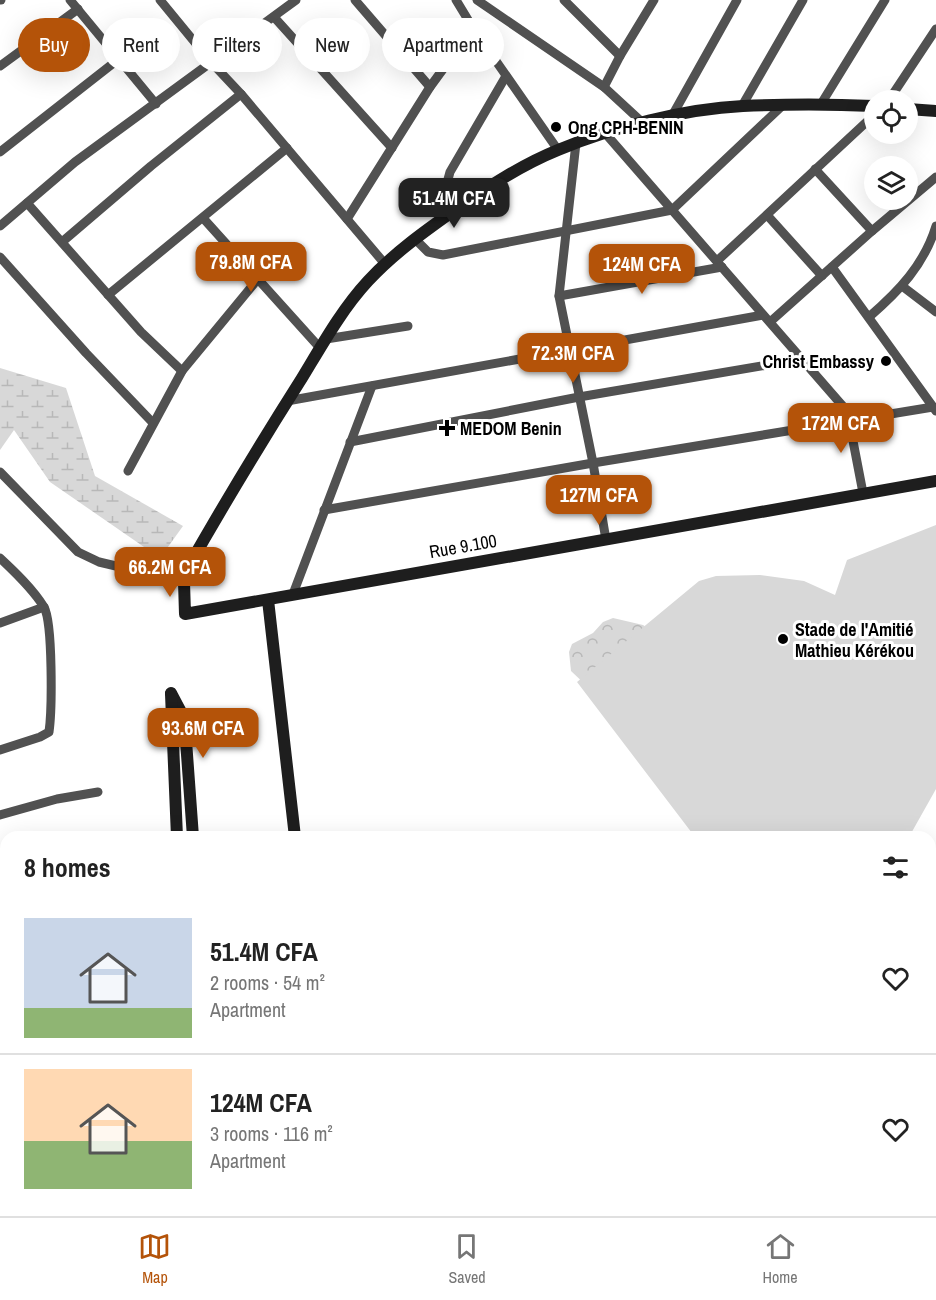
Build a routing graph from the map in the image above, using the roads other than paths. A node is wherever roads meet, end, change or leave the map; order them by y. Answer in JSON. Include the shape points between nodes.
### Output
{"nodes":[{"id":1,"x":70,"y":0,"type":"edge"},
{"id":2,"x":296,"y":0,"type":"edge"},
{"id":3,"x":355,"y":0,"type":"edge"},
{"id":4,"x":456,"y":0,"type":"edge"},
{"id":5,"x":477,"y":0,"type":"edge"},
{"id":6,"x":564,"y":0,"type":"edge"},
{"id":7,"x":737,"y":0,"type":"edge"},
{"id":8,"x":803,"y":0,"type":"edge"},
{"id":9,"x":885,"y":0,"type":"edge"},
{"id":10,"x":653,"y":1,"type":"edge"},
{"id":11,"x":165,"y":2,"type":"edge"},
{"id":12,"x":78,"y":9,"type":"junction"},
{"id":13,"x":274,"y":17,"type":"joint"},
{"id":14,"x":467,"y":18,"type":"edge"},
{"id":15,"x":936,"y":29,"type":"edge"},
{"id":16,"x":102,"y":37,"type":"edge"},
{"id":17,"x":192,"y":37,"type":"edge"},
{"id":18,"x":620,"y":56,"type":"junction"},
{"id":19,"x":0,"y":66,"type":"edge"},
{"id":20,"x":102,"y":72,"type":"edge"},
{"id":21,"x":131,"y":72,"type":"edge"},
{"id":22,"x":198,"y":72,"type":"edge"},
{"id":23,"x":220,"y":72,"type":"edge"},
{"id":24,"x":441,"y":72,"type":"edge"},
{"id":25,"x":503,"y":72,"type":"edge"},
{"id":26,"x":506,"y":76,"type":"junction"},
{"id":27,"x":430,"y":87,"type":"junction"},
{"id":28,"x":604,"y":87,"type":"junction"},
{"id":29,"x":896,"y":90,"type":"edge"},
{"id":30,"x":241,"y":94,"type":"junction"},
{"id":31,"x":156,"y":104,"type":"junction"},
{"id":32,"x":821,"y":104,"type":"junction"},
{"id":33,"x":742,"y":106,"type":"junction"},
{"id":34,"x":782,"y":106,"type":"junction"},
{"id":35,"x":864,"y":106,"type":"edge"},
{"id":36,"x":918,"y":110,"type":"edge"},
{"id":37,"x":936,"y":111,"type":"edge"},
{"id":38,"x":672,"y":116,"type":"junction"},
{"id":39,"x":643,"y":123,"type":"junction"},
{"id":40,"x":864,"y":125,"type":"edge"},
{"id":41,"x":605,"y":133,"type":"junction"},
{"id":42,"x":576,"y":143,"type":"junction"},
{"id":43,"x":287,"y":148,"type":"junction"},
{"id":44,"x":392,"y":148,"type":"junction"},
{"id":45,"x":558,"y":150,"type":"junction"},
{"id":46,"x":0,"y":152,"type":"edge"},
{"id":47,"x":815,"y":169,"type":"junction"},
{"id":48,"x":936,"y":177,"type":"edge"},
{"id":49,"x":27,"y":203,"type":"junction"},
{"id":50,"x":672,"y":210,"type":"junction"},
{"id":51,"x":767,"y":215,"type":"junction"},
{"id":52,"x":445,"y":217,"type":"junction"},
{"id":53,"x":203,"y":218,"type":"junction"},
{"id":54,"x":347,"y":219,"type":"junction"},
{"id":55,"x":0,"y":226,"type":"edge"},
{"id":56,"x":936,"y":226,"type":"edge"},
{"id":57,"x":566,"y":230,"type":"junction"},
{"id":58,"x":872,"y":231,"type":"junction"},
{"id":59,"x":415,"y":239,"type":"junction"},
{"id":60,"x":62,"y":242,"type":"junction"},
{"id":61,"x":933,"y":245,"type":"edge"},
{"id":62,"x":0,"y":257,"type":"edge"},
{"id":63,"x":385,"y":264,"type":"junction"},
{"id":64,"x":719,"y":264,"type":"junction"},
{"id":65,"x":832,"y":267,"type":"junction"},
{"id":66,"x":822,"y":276,"type":"junction"},
{"id":67,"x":257,"y":280,"type":"junction"},
{"id":68,"x":902,"y":286,"type":"junction"},
{"id":69,"x":108,"y":295,"type":"junction"},
{"id":70,"x":559,"y":297,"type":"junction"},
{"id":71,"x":936,"y":312,"type":"edge"},
{"id":72,"x":869,"y":317,"type":"junction"},
{"id":73,"x":767,"y":319,"type":"junction"},
{"id":74,"x":408,"y":326,"type":"dead end"},
{"id":75,"x":323,"y":344,"type":"junction"},
{"id":76,"x":569,"y":350,"type":"junction"},
{"id":77,"x":802,"y":359,"type":"junction"},
{"id":78,"x":182,"y":371,"type":"junction"},
{"id":79,"x":372,"y":386,"type":"junction"},
{"id":80,"x":579,"y":397,"type":"junction"},
{"id":81,"x":287,"y":401,"type":"junction"},
{"id":82,"x":935,"y":409,"type":"edge"},
{"id":83,"x":851,"y":420,"type":"junction"},
{"id":84,"x":153,"y":423,"type":"junction"},
{"id":85,"x":350,"y":442,"type":"junction"},
{"id":86,"x":593,"y":463,"type":"junction"},
{"id":87,"x":128,"y":471,"type":"dead end"},
{"id":88,"x":0,"y":472,"type":"edge"},
{"id":89,"x":936,"y":481,"type":"edge"},
{"id":90,"x":863,"y":493,"type":"junction"},
{"id":91,"x":324,"y":510,"type":"junction"},
{"id":92,"x":606,"y":540,"type":"junction"},
{"id":93,"x":0,"y":558,"type":"edge"},
{"id":94,"x":184,"y":582,"type":"junction"},
{"id":95,"x":294,"y":594,"type":"junction"},
{"id":96,"x":268,"y":600,"type":"junction"},
{"id":97,"x":44,"y":607,"type":"junction"},
{"id":98,"x":0,"y":623,"type":"edge"},
{"id":99,"x":0,"y":750,"type":"edge"},
{"id":100,"x":190,"y":783,"type":"junction"},
{"id":101,"x":173,"y":784,"type":"junction"},
{"id":102,"x":98,"y":792,"type":"dead end"},
{"id":103,"x":0,"y":815,"type":"edge"},
{"id":104,"x":177,"y":831,"type":"edge"},
{"id":105,"x":193,"y":831,"type":"edge"},
{"id":106,"x":294,"y":831,"type":"edge"}],
"edges":[{"from":1,"to":12,"type":"street"},
{"from":2,"to":13,"type":"street"},
{"from":3,"to":27,"type":"street"},
{"from":4,"to":14,"type":"street"},
{"from":5,"to":28,"type":"street"},
{"from":6,"to":18,"type":"street"},
{"from":7,"to":38,"type":"street"},
{"from":8,"to":33,"type":"street"},
{"from":9,"to":32,"type":"street"},
{"from":10,"to":18,"type":"street"},
{"from":11,"to":17,"type":"street"},
{"from":12,"to":16,"type":"street"},
{"from":12,"to":19,"type":"street"},
{"from":13,"to":44,"type":"street"},
{"from":15,"to":29,"type":"street"},
{"from":18,"to":28,"type":"street"},
{"from":20,"to":46,"type":"street"},
{"from":21,"to":31,"type":"street"},
{"from":22,"to":31,"type":"street"},
{"from":23,"to":30,"type":"street"},
{"from":24,"to":27,"type":"street"},
{"from":25,"to":26,"type":"street"},
{"from":26,"to":45,"type":"street"},
{"from":26,"to":52,"type":"street","via":[[450,172]]},
{"from":27,"to":44,"type":"street"},
{"from":28,"to":39,"type":"street"},
{"from":30,"to":43,"type":"street"},
{"from":30,"to":60,"type":"street"},
{"from":31,"to":49,"type":"street","via":[[75,162]]},
{"from":32,"to":34,"type":"street"},
{"from":32,"to":35,"type":"street"},
{"from":33,"to":34,"type":"street"},
{"from":33,"to":38,"type":"street"},
{"from":34,"to":50,"type":"street"},
{"from":36,"to":37,"type":"street"},
{"from":38,"to":39,"type":"street"},
{"from":39,"to":41,"type":"street"},
{"from":40,"to":47,"type":"street"},
{"from":41,"to":42,"type":"street"},
{"from":41,"to":50,"type":"street"},
{"from":42,"to":45,"type":"street"},
{"from":42,"to":57,"type":"street"},
{"from":43,"to":53,"type":"street"},
{"from":43,"to":54,"type":"street"},
{"from":44,"to":54,"type":"street"},
{"from":45,"to":52,"type":"street","via":[[504,177]]},
{"from":47,"to":51,"type":"street"},
{"from":47,"to":58,"type":"street"},
{"from":48,"to":58,"type":"street"},
{"from":49,"to":55,"type":"street"},
{"from":49,"to":60,"type":"street"},
{"from":50,"to":57,"type":"street"},
{"from":50,"to":64,"type":"street"},
{"from":51,"to":64,"type":"street"},
{"from":51,"to":66,"type":"street"},
{"from":52,"to":59,"type":"street"},
{"from":53,"to":67,"type":"street"},
{"from":53,"to":69,"type":"street"},
{"from":54,"to":63,"type":"street"},
{"from":56,"to":61,"type":"street"},
{"from":57,"to":59,"type":"street","via":[[443,255],[428,252]]},
{"from":57,"to":70,"type":"street"},
{"from":58,"to":65,"type":"street"},
{"from":59,"to":63,"type":"street"},
{"from":60,"to":69,"type":"street"},
{"from":61,"to":68,"type":"street"},
{"from":62,"to":84,"type":"street"},
{"from":63,"to":75,"type":"street","via":[[356,295]]},
{"from":64,"to":70,"type":"street"},
{"from":64,"to":73,"type":"street"},
{"from":65,"to":66,"type":"street"},
{"from":65,"to":72,"type":"street"},
{"from":66,"to":73,"type":"street"},
{"from":67,"to":75,"type":"street"},
{"from":67,"to":78,"type":"street"},
{"from":68,"to":71,"type":"street"},
{"from":68,"to":72,"type":"street"},
{"from":69,"to":78,"type":"street"},
{"from":70,"to":76,"type":"street"},
{"from":72,"to":82,"type":"street"},
{"from":73,"to":76,"type":"street"},
{"from":73,"to":77,"type":"street"},
{"from":74,"to":75,"type":"street"},
{"from":75,"to":81,"type":"street"},
{"from":76,"to":79,"type":"street"},
{"from":76,"to":80,"type":"street"},
{"from":77,"to":80,"type":"street"},
{"from":77,"to":83,"type":"street","via":[[847,410]]},
{"from":78,"to":84,"type":"street"},
{"from":79,"to":81,"type":"street"},
{"from":79,"to":85,"type":"street"},
{"from":80,"to":85,"type":"street"},
{"from":80,"to":86,"type":"street"},
{"from":81,"to":94,"type":"street"},
{"from":82,"to":83,"type":"street"},
{"from":83,"to":86,"type":"street"},
{"from":83,"to":90,"type":"street"},
{"from":84,"to":87,"type":"street"},
{"from":85,"to":91,"type":"street"},
{"from":86,"to":91,"type":"street"},
{"from":86,"to":92,"type":"street"},
{"from":88,"to":94,"type":"street","via":[[78,552],[106,564]]},
{"from":89,"to":90,"type":"street","name":"Rue 9.100"},
{"from":90,"to":92,"type":"street","name":"Rue 9.100"},
{"from":91,"to":95,"type":"street"},
{"from":92,"to":95,"type":"street","name":"Rue 9.100"},
{"from":93,"to":97,"type":"street"},
{"from":94,"to":96,"type":"street","name":"Rue 9.100","via":[[185,614]]},
{"from":95,"to":96,"type":"street","name":"Rue 9.100"},
{"from":96,"to":106,"type":"street"},
{"from":97,"to":98,"type":"street"},
{"from":97,"to":99,"type":"street","via":[[50,665],[49,732]]},
{"from":100,"to":101,"type":"street"},
{"from":100,"to":101,"type":"street","via":[[185,727],[171,693]]},
{"from":100,"to":105,"type":"street"},
{"from":101,"to":104,"type":"street"},
{"from":102,"to":103,"type":"street"}]}
